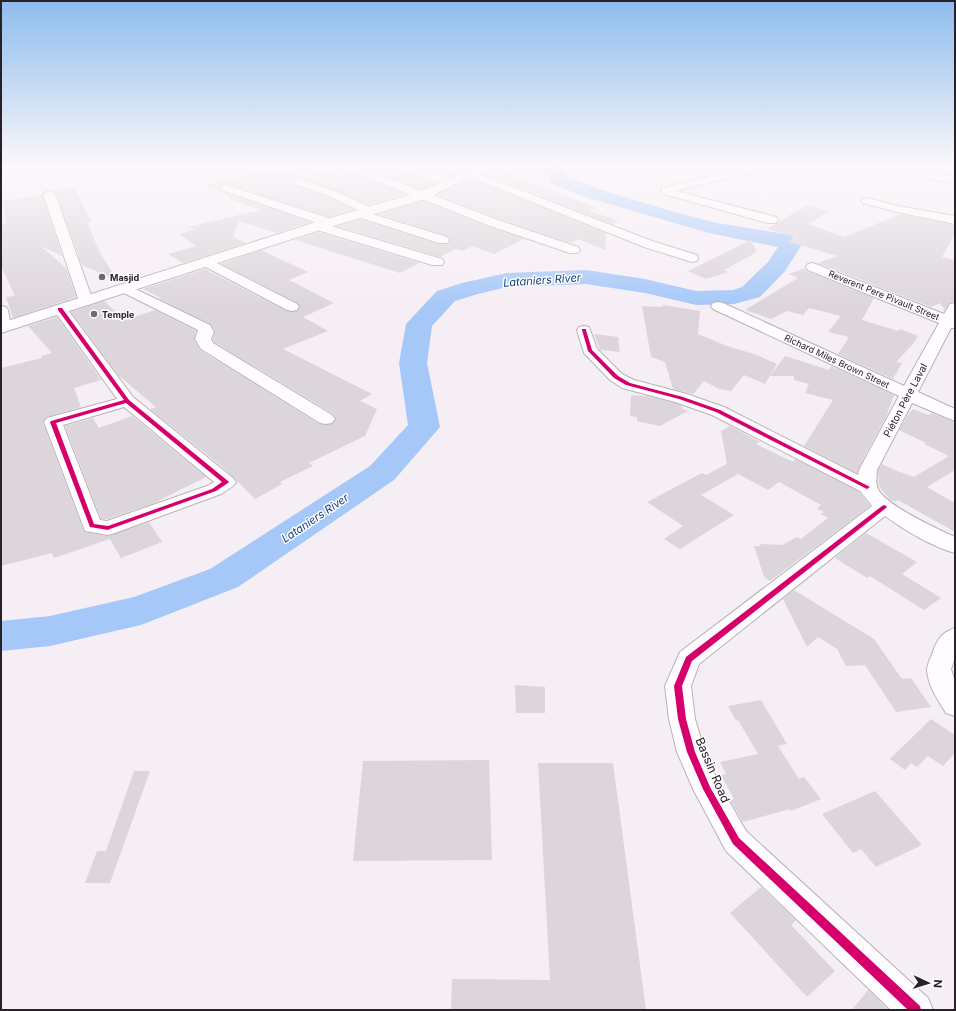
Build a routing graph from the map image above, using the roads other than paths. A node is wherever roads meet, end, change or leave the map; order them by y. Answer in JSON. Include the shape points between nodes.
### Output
{"nodes":[{"id":1,"x":55,"y":212,"type":"edge"},
{"id":2,"x":290,"y":212,"type":"edge"},
{"id":3,"x":467,"y":212,"type":"edge"},
{"id":4,"x":568,"y":212,"type":"edge"},
{"id":5,"x":744,"y":212,"type":"edge"},
{"id":6,"x":914,"y":212,"type":"edge"},
{"id":7,"x":365,"y":213,"type":"joint"},
{"id":8,"x":772,"y":220,"type":"dead end"},
{"id":9,"x":955,"y":220,"type":"edge"},
{"id":10,"x":324,"y":225,"type":"junction"},
{"id":11,"x":443,"y":240,"type":"dead end"},
{"id":12,"x":574,"y":250,"type":"dead end"},
{"id":13,"x":692,"y":258,"type":"dead end"},
{"id":14,"x":207,"y":262,"type":"junction"},
{"id":15,"x":437,"y":262,"type":"dead end"},
{"id":16,"x":813,"y":267,"type":"dead end"},
{"id":17,"x":125,"y":288,"type":"junction"},
{"id":18,"x":86,"y":301,"type":"junction"},
{"id":19,"x":718,"y":306,"type":"dead end"},
{"id":20,"x":292,"y":307,"type":"dead end"},
{"id":21,"x":60,"y":309,"type":"junction"},
{"id":22,"x":1,"y":310,"type":"edge"},
{"id":23,"x":952,"y":317,"type":"edge"},
{"id":24,"x":2,"y":328,"type":"edge"},
{"id":25,"x":584,"y":330,"type":"dead end"},
{"id":26,"x":908,"y":395,"type":"junction"},
{"id":27,"x":127,"y":401,"type":"junction"},
{"id":28,"x":955,"y":416,"type":"edge"},
{"id":29,"x":326,"y":419,"type":"dead end"},
{"id":30,"x":874,"y":496,"type":"junction"},
{"id":31,"x":955,"y":546,"type":"edge"},
{"id":32,"x":955,"y":637,"type":"edge"},
{"id":33,"x":955,"y":706,"type":"edge"},
{"id":34,"x":916,"y":1010,"type":"edge"}],
"edges":[{"from":1,"to":18,"type":"street"},
{"from":2,"to":10,"type":"street"},
{"from":3,"to":12,"type":"street"},
{"from":4,"to":13,"type":"street","via":[[648,244]]},
{"from":5,"to":8,"type":"street"},
{"from":6,"to":9,"type":"street"},
{"from":7,"to":10,"type":"main road"},
{"from":7,"to":11,"type":"street"},
{"from":10,"to":14,"type":"main road"},
{"from":10,"to":15,"type":"street"},
{"from":14,"to":17,"type":"main road"},
{"from":14,"to":20,"type":"street"},
{"from":16,"to":23,"type":"street","name":"Reverent Pere Pivault Street"},
{"from":17,"to":18,"type":"main road"},
{"from":17,"to":29,"type":"street","via":[[205,328],[203,339],[206,346]]},
{"from":18,"to":21,"type":"main road"},
{"from":19,"to":26,"type":"street","name":"Richard Miles Brown Street"},
{"from":21,"to":24,"type":"main road"},
{"from":21,"to":27,"type":"street"},
{"from":22,"to":24,"type":"street"},
{"from":23,"to":26,"type":"street","name":"Piéton Père Laval"},
{"from":25,"to":30,"type":"street","via":[[590,350],[622,381],[718,411]]},
{"from":26,"to":28,"type":"street","name":"Richard Miles Brown Street"},
{"from":26,"to":30,"type":"street","name":"Piéton Père Laval","via":[[868,470]]},
{"from":27,"to":27,"type":"street","via":[[53,422],[92,526],[108,528],[214,490],[226,482]]},
{"from":30,"to":31,"type":"street"},
{"from":30,"to":34,"type":"street","name":"Bassin Road","via":[[689,659],[678,686],[682,719],[692,752],[707,788],[736,841]]},
{"from":32,"to":33,"type":"street","via":[[948,644],[939,669],[945,690]]}]}
